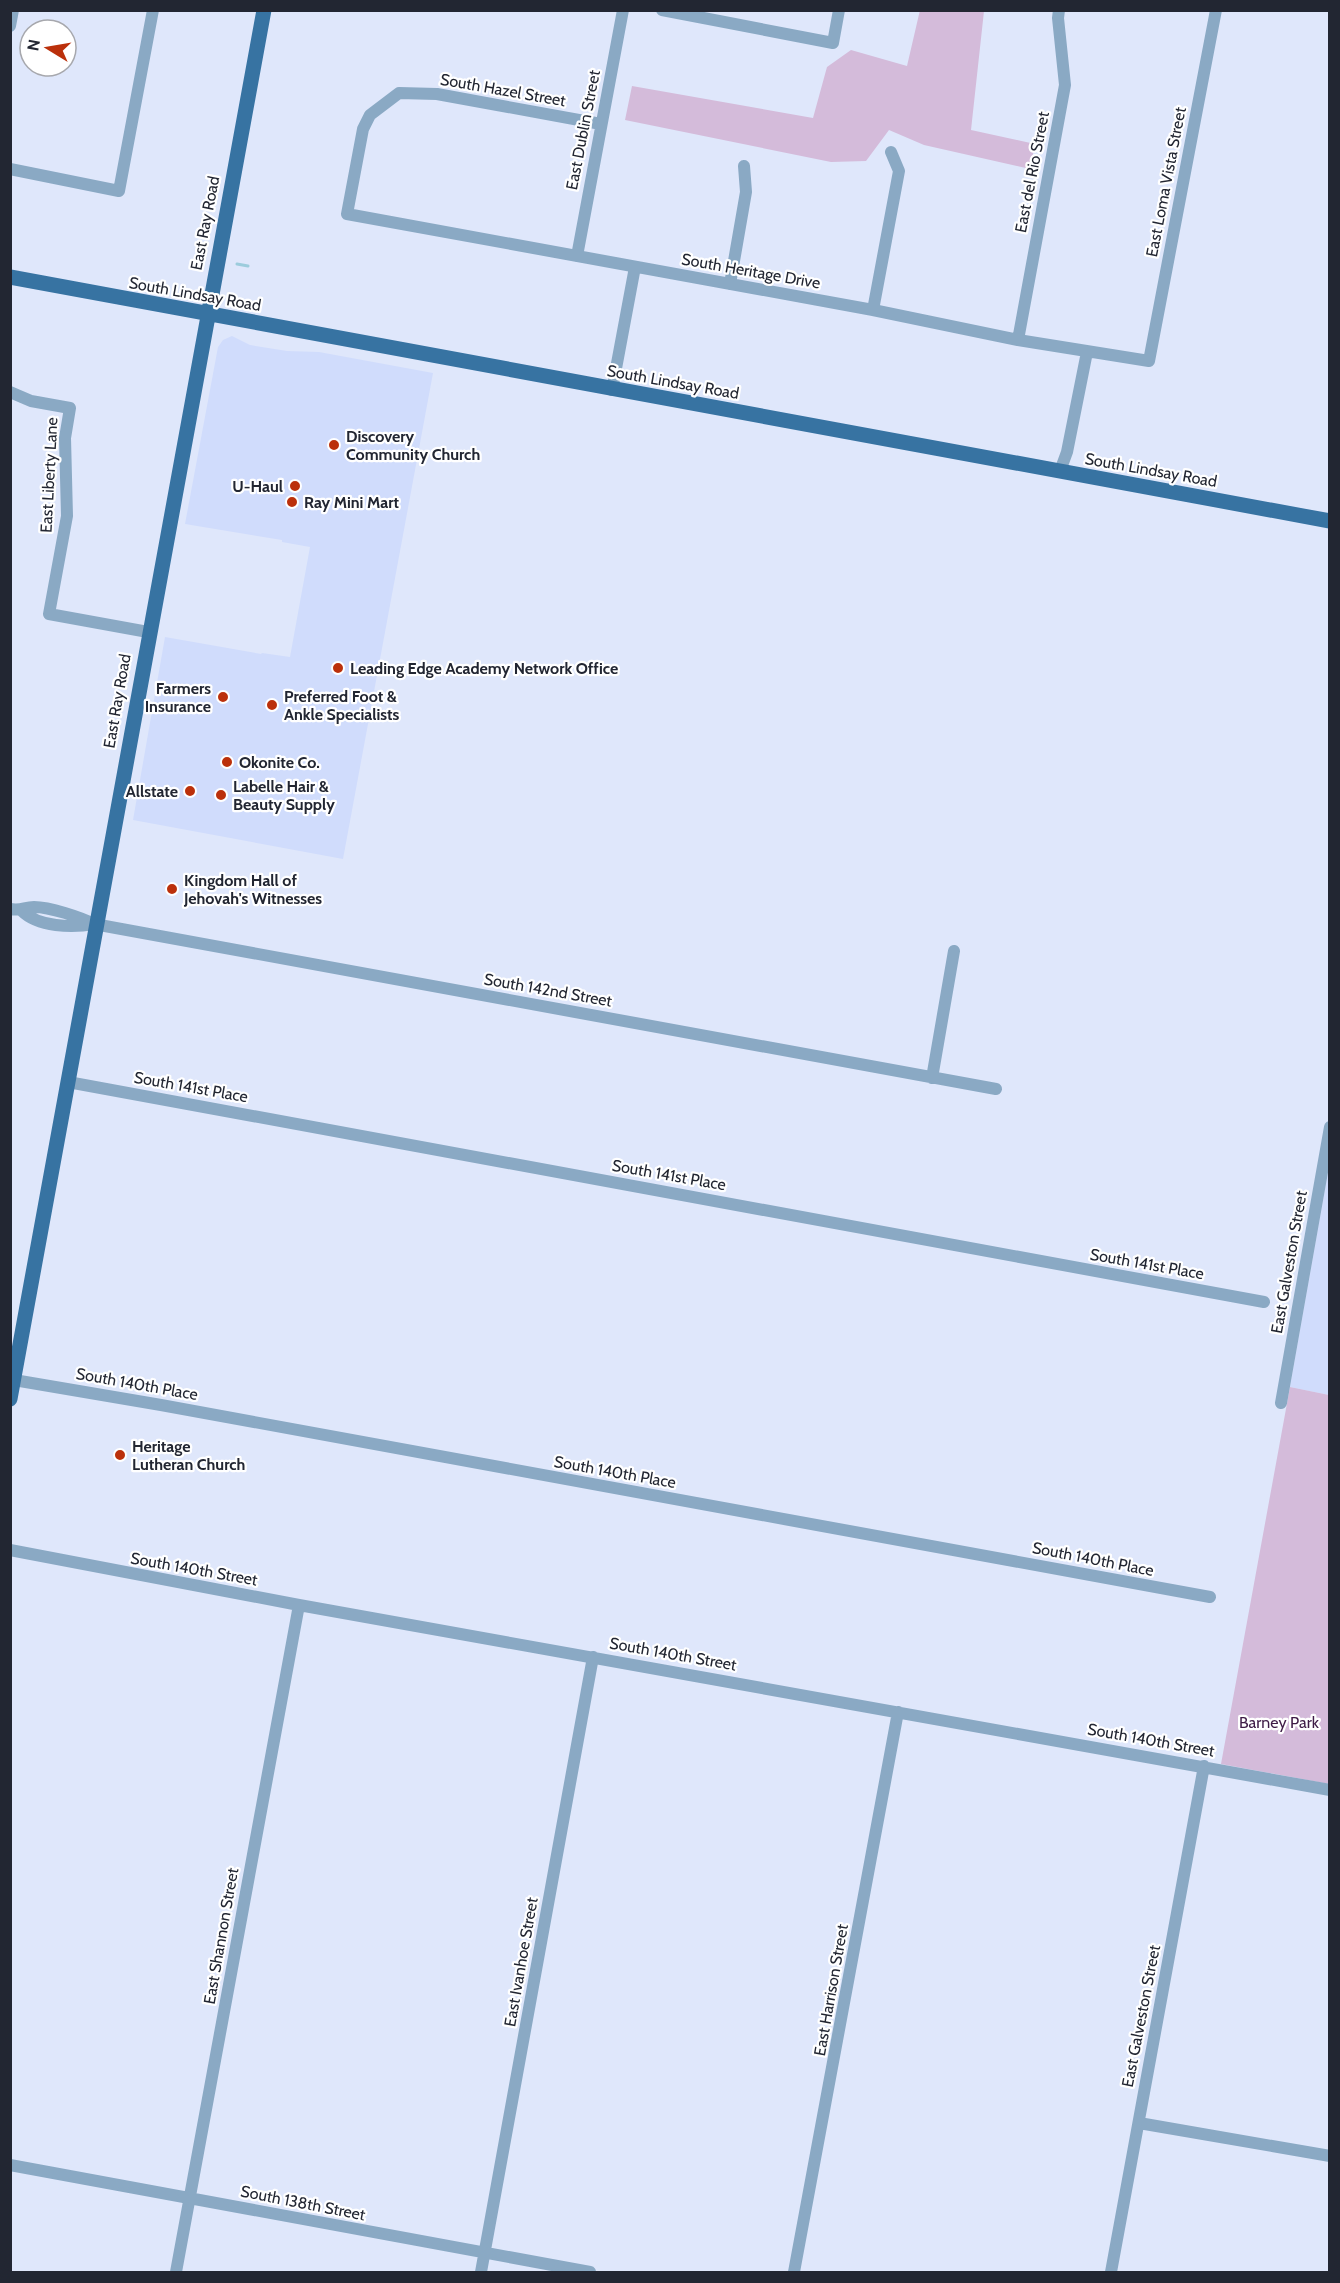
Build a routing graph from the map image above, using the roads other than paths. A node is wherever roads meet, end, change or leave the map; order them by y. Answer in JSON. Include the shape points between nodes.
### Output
{"nodes":[{"id":1,"x":13,"y":10,"type":"edge"},
{"id":2,"x":153,"y":10,"type":"edge"},
{"id":3,"x":264,"y":10,"type":"edge"},
{"id":4,"x":623,"y":10,"type":"edge"},
{"id":5,"x":662,"y":10,"type":"edge"},
{"id":6,"x":839,"y":10,"type":"edge"},
{"id":7,"x":1059,"y":10,"type":"edge"},
{"id":8,"x":1216,"y":10,"type":"edge"},
{"id":9,"x":10,"y":26,"type":"edge"},
{"id":10,"x":601,"y":124,"type":"junction"},
{"id":11,"x":891,"y":152,"type":"dead end"},
{"id":12,"x":744,"y":166,"type":"dead end"},
{"id":13,"x":10,"y":169,"type":"edge"},
{"id":14,"x":347,"y":214,"type":"joint"},
{"id":15,"x":577,"y":256,"type":"junction"},
{"id":16,"x":635,"y":267,"type":"junction"},
{"id":17,"x":10,"y":277,"type":"edge"},
{"id":18,"x":730,"y":284,"type":"junction"},
{"id":19,"x":873,"y":310,"type":"junction"},
{"id":20,"x":207,"y":314,"type":"junction"},
{"id":21,"x":1018,"y":340,"type":"junction"},
{"id":22,"x":1087,"y":352,"type":"junction"},
{"id":23,"x":1149,"y":361,"type":"joint"},
{"id":24,"x":612,"y":390,"type":"junction"},
{"id":25,"x":10,"y":392,"type":"edge"},
{"id":26,"x":1060,"y":471,"type":"junction"},
{"id":27,"x":1329,"y":521,"type":"edge"},
{"id":28,"x":148,"y":633,"type":"junction"},
{"id":29,"x":16,"y":910,"type":"edge"},
{"id":30,"x":94,"y":924,"type":"junction"},
{"id":31,"x":954,"y":951,"type":"dead end"},
{"id":32,"x":932,"y":1078,"type":"junction"},
{"id":33,"x":69,"y":1082,"type":"junction"},
{"id":34,"x":996,"y":1089,"type":"dead end"},
{"id":35,"x":1329,"y":1127,"type":"edge"},
{"id":36,"x":1264,"y":1302,"type":"dead end"},
{"id":37,"x":14,"y":1380,"type":"junction"},
{"id":38,"x":10,"y":1399,"type":"edge"},
{"id":39,"x":1281,"y":1402,"type":"dead end"},
{"id":40,"x":10,"y":1550,"type":"edge"},
{"id":41,"x":1210,"y":1597,"type":"dead end"},
{"id":42,"x":299,"y":1605,"type":"junction"},
{"id":43,"x":593,"y":1657,"type":"junction"},
{"id":44,"x":898,"y":1712,"type":"junction"},
{"id":45,"x":1204,"y":1766,"type":"junction"},
{"id":46,"x":1329,"y":1790,"type":"edge"},
{"id":47,"x":1139,"y":2122,"type":"junction"},
{"id":48,"x":1329,"y":2156,"type":"edge"},
{"id":49,"x":10,"y":2165,"type":"edge"},
{"id":50,"x":190,"y":2199,"type":"junction"},
{"id":51,"x":484,"y":2254,"type":"junction"},
{"id":52,"x":176,"y":2272,"type":"edge"},
{"id":53,"x":481,"y":2272,"type":"edge"},
{"id":54,"x":590,"y":2272,"type":"edge"},
{"id":55,"x":794,"y":2272,"type":"edge"},
{"id":56,"x":1112,"y":2272,"type":"edge"}],
"edges":[{"from":1,"to":9,"type":"street"},
{"from":2,"to":13,"type":"street","via":[[119,191]]},
{"from":3,"to":20,"type":"main road","name":"East Ray Road"},
{"from":4,"to":10,"type":"street","name":"East Dublin Street"},
{"from":5,"to":6,"type":"street","via":[[833,43]]},
{"from":7,"to":21,"type":"street","name":"East del Rio Street","via":[[1065,85]]},
{"from":8,"to":23,"type":"street","name":"East Loma Vista Street"},
{"from":10,"to":14,"type":"street","name":"South Hazel Street","via":[[437,94],[399,93],[370,116],[363,129]]},
{"from":10,"to":15,"type":"street","name":"East Dublin Street"},
{"from":11,"to":19,"type":"street","via":[[899,171]]},
{"from":12,"to":18,"type":"street","via":[[746,192]]},
{"from":14,"to":15,"type":"street","name":"South Heritage Drive"},
{"from":15,"to":16,"type":"street","name":"South Heritage Drive"},
{"from":16,"to":18,"type":"street","name":"South Heritage Drive"},
{"from":16,"to":24,"type":"street"},
{"from":17,"to":20,"type":"main road","name":"South Lindsay Road"},
{"from":18,"to":19,"type":"street","name":"South Heritage Drive"},
{"from":19,"to":21,"type":"street","name":"South Heritage Drive"},
{"from":20,"to":24,"type":"main road","name":"South Lindsay Road"},
{"from":20,"to":28,"type":"main road","name":"East Ray Road"},
{"from":21,"to":22,"type":"street","name":"South Heritage Drive"},
{"from":22,"to":23,"type":"street","name":"South Heritage Drive"},
{"from":22,"to":26,"type":"street"},
{"from":24,"to":26,"type":"main road","name":"South Lindsay Road"},
{"from":25,"to":28,"type":"street","name":"East Liberty Lane","via":[[31,401],[70,408],[65,438],[67,516],[49,614]]},
{"from":26,"to":27,"type":"main road","name":"South Lindsay Road"},
{"from":28,"to":30,"type":"main road","name":"East Ray Road"},
{"from":29,"to":30,"type":"street","name":"South 142nd Street","via":[[30,919],[60,925]]},
{"from":30,"to":32,"type":"street","name":"South 142nd Street"},
{"from":30,"to":33,"type":"main road","name":"East Ray Road"},
{"from":31,"to":32,"type":"street"},
{"from":32,"to":34,"type":"street","name":"South 142nd Street"},
{"from":33,"to":36,"type":"street","name":"South 141st Place"},
{"from":33,"to":37,"type":"main road","name":"East Ray Road"},
{"from":35,"to":39,"type":"street","name":"East Galveston Street"},
{"from":37,"to":38,"type":"main road","name":"East Ray Road"},
{"from":37,"to":41,"type":"street","name":"South 140th Place"},
{"from":40,"to":42,"type":"street","name":"South 140th Street"},
{"from":42,"to":43,"type":"street","name":"South 140th Street"},
{"from":42,"to":50,"type":"street","name":"East Shannon Street"},
{"from":43,"to":44,"type":"street","name":"South 140th Street"},
{"from":43,"to":51,"type":"street","name":"East Ivanhoe Street"},
{"from":44,"to":45,"type":"street","name":"South 140th Street"},
{"from":44,"to":55,"type":"street","name":"East Harrison Street"},
{"from":45,"to":46,"type":"street","name":"South 140th Street"},
{"from":45,"to":47,"type":"street","name":"East Galveston Street"},
{"from":47,"to":48,"type":"street"},
{"from":47,"to":56,"type":"street","name":"East Galveston Street"},
{"from":49,"to":50,"type":"street","name":"South 138th Street"},
{"from":50,"to":51,"type":"street","name":"South 138th Street"},
{"from":50,"to":52,"type":"street","name":"East Shannon Street"},
{"from":51,"to":53,"type":"street","name":"East Ivanhoe Street"},
{"from":51,"to":54,"type":"street","name":"South 138th Street"}]}
